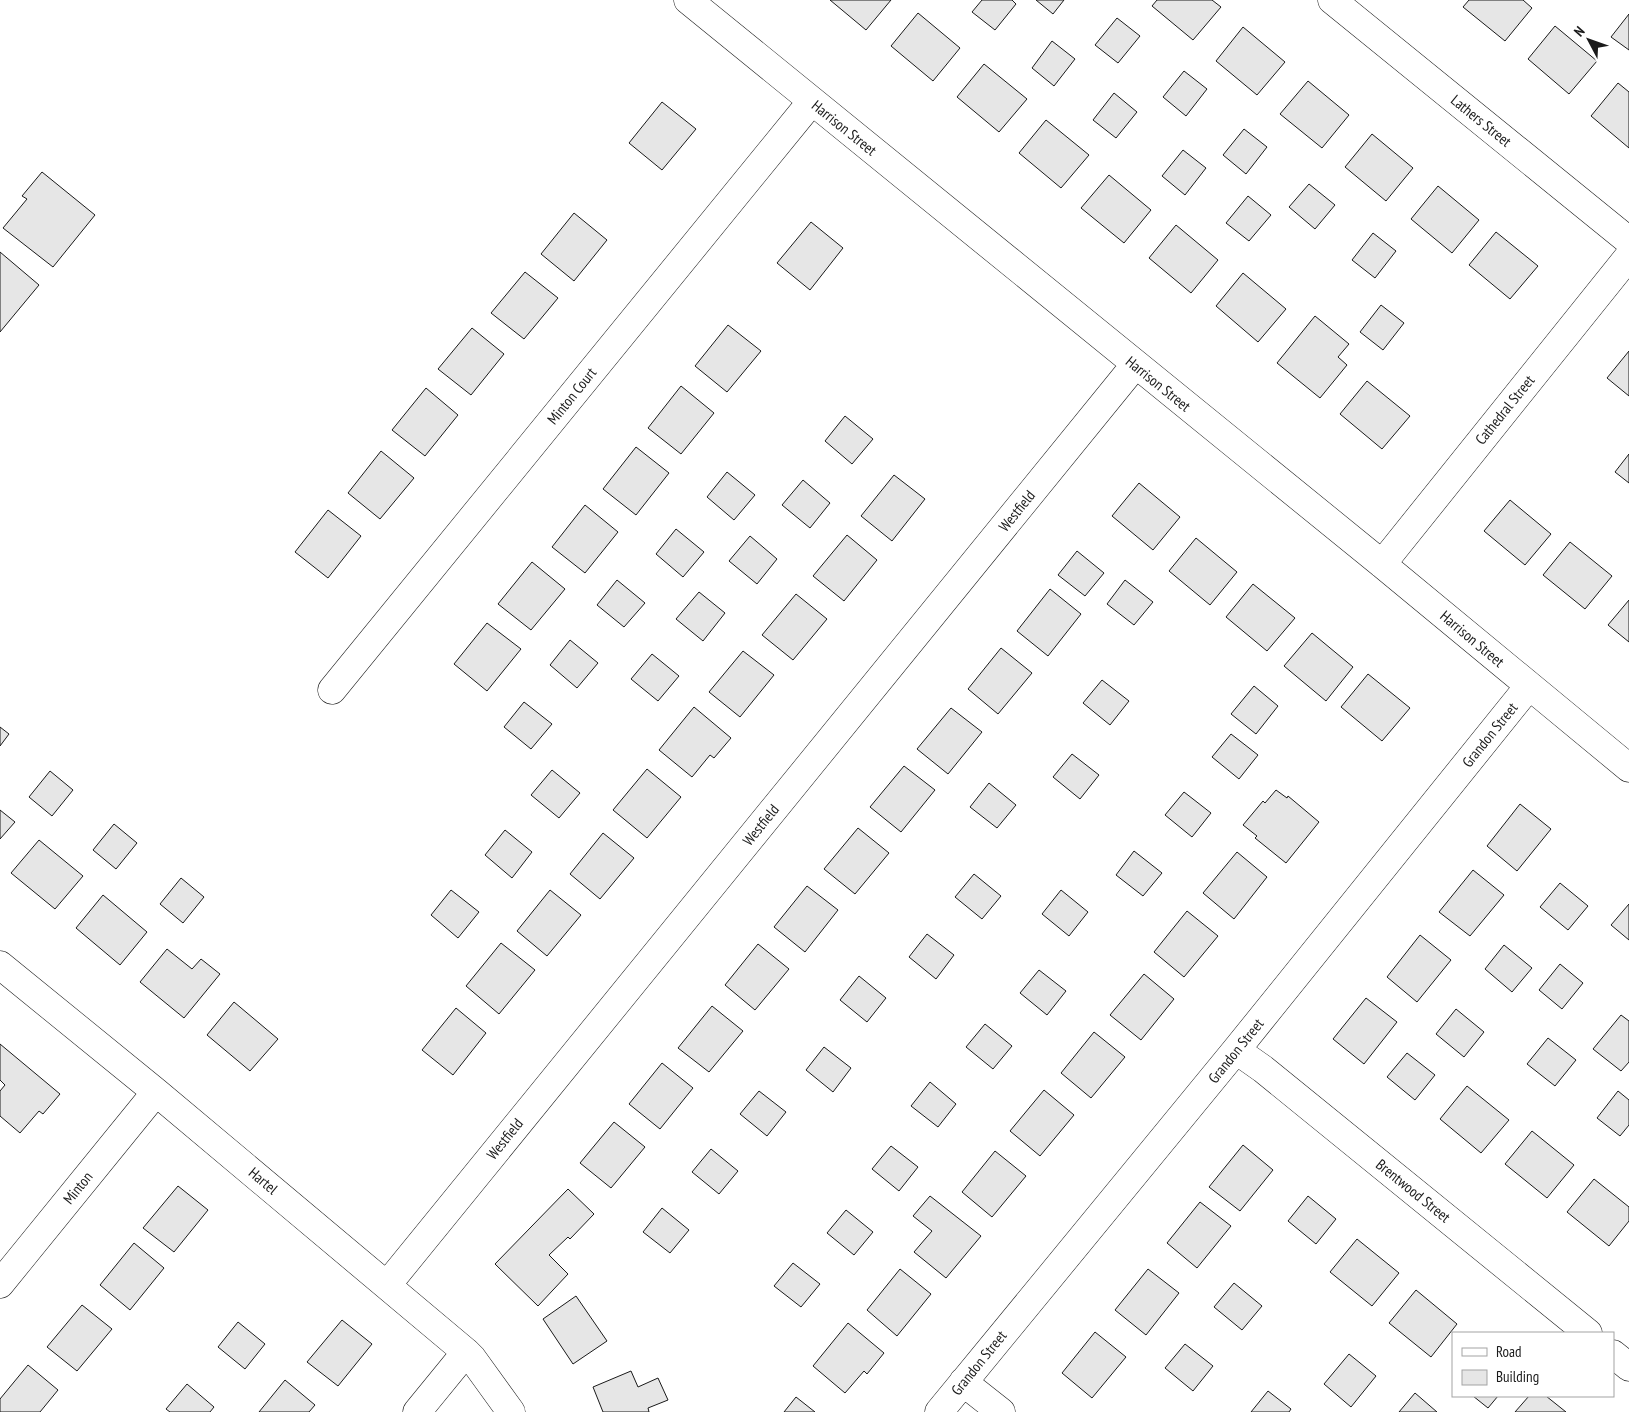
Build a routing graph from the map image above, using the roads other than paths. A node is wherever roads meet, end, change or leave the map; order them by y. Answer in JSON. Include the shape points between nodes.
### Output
{"nodes":[{"id":1,"x":688,"y":0,"type":"edge"},
{"id":2,"x":1332,"y":0,"type":"edge"},
{"id":3,"x":812,"y":101,"type":"junction"},
{"id":4,"x":1629,"y":242,"type":"edge"},
{"id":5,"x":1629,"y":256,"type":"edge"},
{"id":6,"x":1135,"y":365,"type":"junction"},
{"id":7,"x":1382,"y":564,"type":"junction"},
{"id":8,"x":1529,"y":686,"type":"junction"},
{"id":9,"x":332,"y":690,"type":"dead end"},
{"id":10,"x":1629,"y":768,"type":"edge"},
{"id":11,"x":0,"y":965,"type":"edge"},
{"id":12,"x":1236,"y":1050,"type":"junction"},
{"id":13,"x":156,"y":1092,"type":"junction"},
{"id":14,"x":0,"y":1284,"type":"edge"},
{"id":15,"x":387,"y":1285,"type":"junction"},
{"id":16,"x":1587,"y":1332,"type":"edge"},
{"id":17,"x":466,"y":1352,"type":"junction"},
{"id":18,"x":1614,"y":1355,"type":"edge"},
{"id":19,"x":1629,"y":1367,"type":"edge"},
{"id":20,"x":963,"y":1382,"type":"junction"},
{"id":21,"x":417,"y":1412,"type":"edge"},
{"id":22,"x":511,"y":1412,"type":"edge"},
{"id":23,"x":939,"y":1412,"type":"edge"},
{"id":24,"x":1001,"y":1412,"type":"edge"}],
"edges":[{"from":1,"to":3,"type":"street","name":"Harrison Street"},
{"from":2,"to":4,"type":"street","name":"Lathers Street"},
{"from":3,"to":6,"type":"street","name":"Harrison Street"},
{"from":3,"to":9,"type":"street","name":"Minton Court"},
{"from":5,"to":7,"type":"street","name":"Cathedral Street"},
{"from":6,"to":7,"type":"street","name":"Harrison Street"},
{"from":6,"to":15,"type":"street","name":"Westfield"},
{"from":7,"to":8,"type":"street","name":"Harrison Street"},
{"from":8,"to":10,"type":"street","name":"Harrison Street"},
{"from":8,"to":12,"type":"street","name":"Grandon Street"},
{"from":11,"to":13,"type":"street","name":"Hartel"},
{"from":12,"to":16,"type":"street","name":"Brentwood Street"},
{"from":12,"to":20,"type":"street","name":"Grandon Street"},
{"from":13,"to":14,"type":"street","name":"Minton"},
{"from":13,"to":15,"type":"street","name":"Hartel"},
{"from":15,"to":17,"type":"street","name":"Hartel"},
{"from":17,"to":21,"type":"street"},
{"from":17,"to":22,"type":"street","name":"Hartel"},
{"from":18,"to":19,"type":"street"},
{"from":20,"to":23,"type":"street","name":"Grandon Street"},
{"from":20,"to":24,"type":"street"}]}
